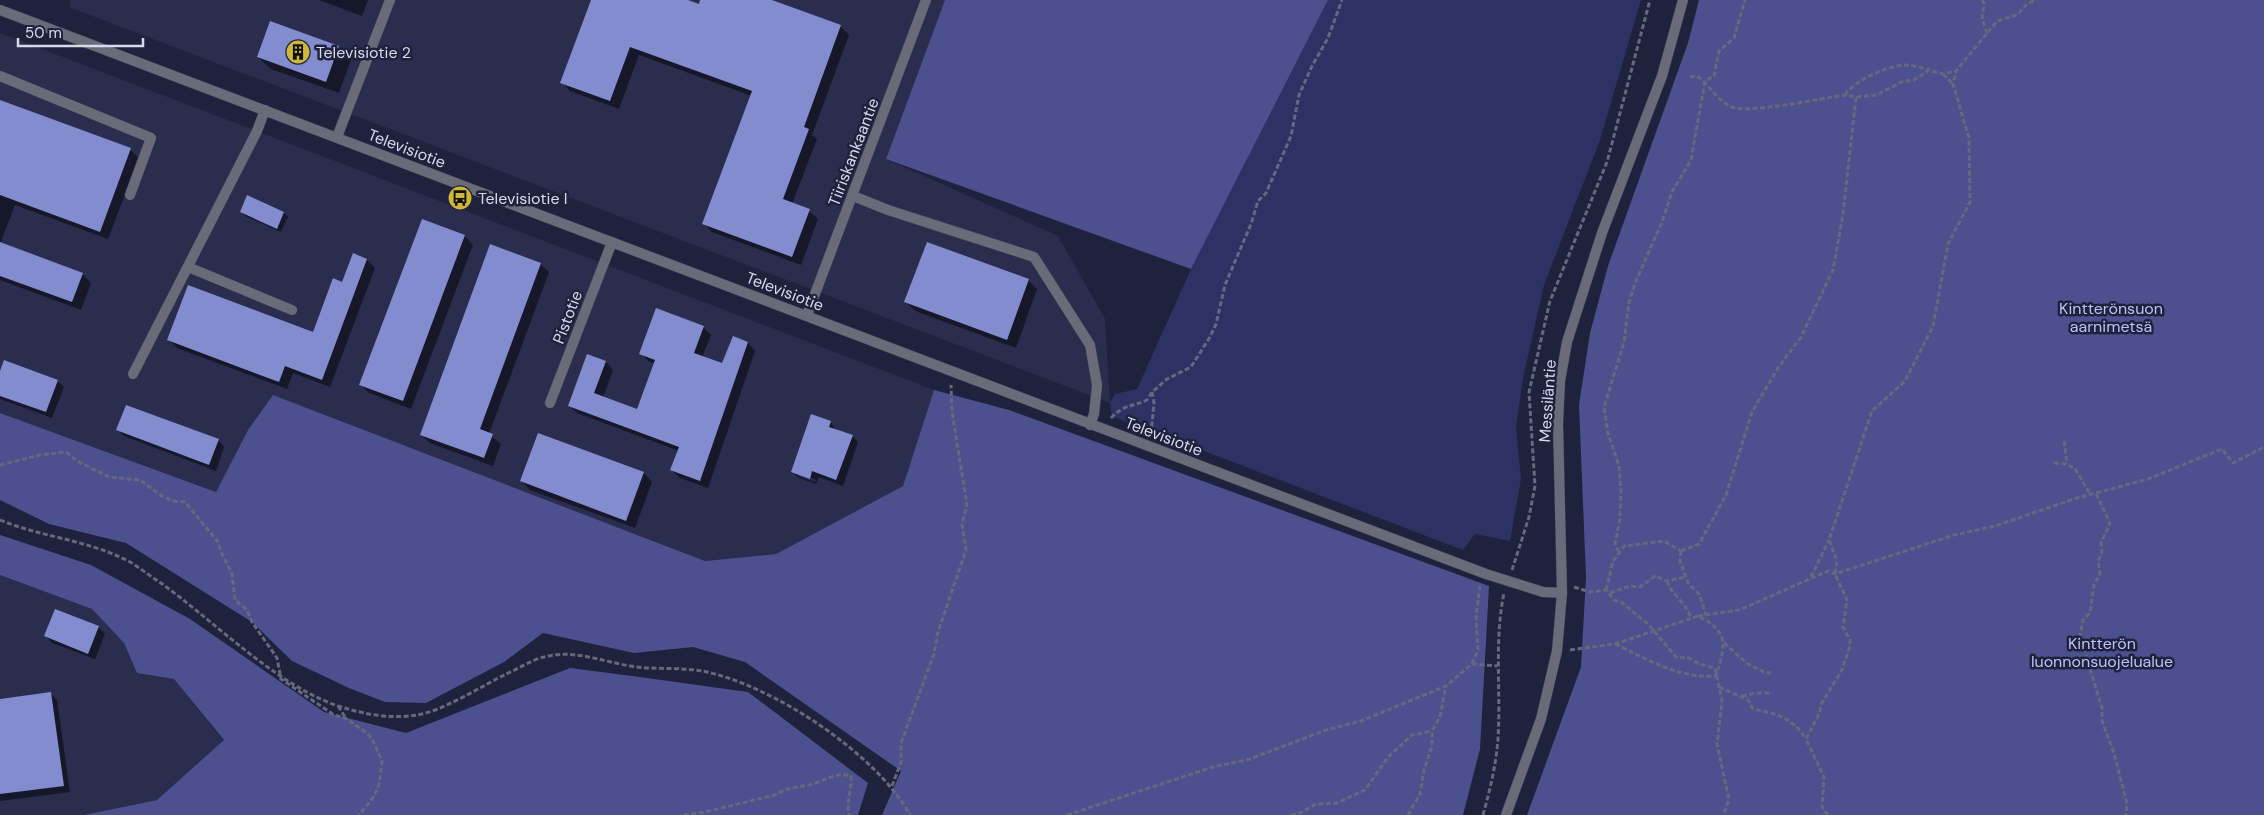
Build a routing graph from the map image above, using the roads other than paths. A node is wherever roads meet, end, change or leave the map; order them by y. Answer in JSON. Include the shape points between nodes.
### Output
{"nodes":[{"id":1,"x":390,"y":0,"type":"edge"},
{"id":2,"x":926,"y":0,"type":"edge"},
{"id":3,"x":1683,"y":0,"type":"edge"},
{"id":4,"x":0,"y":10,"type":"edge"},
{"id":5,"x":0,"y":76,"type":"edge"},
{"id":6,"x":265,"y":110,"type":"junction"},
{"id":7,"x":337,"y":137,"type":"junction"},
{"id":8,"x":130,"y":195,"type":"dead end"},
{"id":9,"x":853,"y":196,"type":"junction"},
{"id":10,"x":612,"y":242,"type":"junction"},
{"id":11,"x":188,"y":267,"type":"junction"},
{"id":12,"x":292,"y":310,"type":"dead end"},
{"id":13,"x":807,"y":315,"type":"junction"},
{"id":14,"x":133,"y":374,"type":"dead end"},
{"id":15,"x":550,"y":403,"type":"dead end"},
{"id":16,"x":1090,"y":424,"type":"junction"},
{"id":17,"x":1562,"y":590,"type":"junction"},
{"id":18,"x":1506,"y":815,"type":"edge"}],
"edges":[{"from":1,"to":7,"type":"street"},
{"from":2,"to":9,"type":"street","name":"Tiiriskankaantie"},
{"from":3,"to":17,"type":"street","name":"Messiläntie","via":[[1662,76],[1602,234],[1567,342],[1560,381],[1558,424]]},
{"from":4,"to":6,"type":"street","name":"Televisiotie"},
{"from":5,"to":8,"type":"street","via":[[151,138]]},
{"from":6,"to":7,"type":"street","name":"Televisiotie"},
{"from":6,"to":11,"type":"street"},
{"from":7,"to":10,"type":"street","name":"Televisiotie"},
{"from":9,"to":13,"type":"street","name":"Tiiriskankaantie"},
{"from":9,"to":16,"type":"street","via":[[1034,257],[1090,345],[1097,385]]},
{"from":10,"to":13,"type":"street","name":"Televisiotie"},
{"from":10,"to":15,"type":"street","name":"Pistotie"},
{"from":11,"to":12,"type":"street"},
{"from":11,"to":14,"type":"street"},
{"from":13,"to":16,"type":"street","name":"Televisiotie"},
{"from":16,"to":17,"type":"street","name":"Televisiotie","via":[[1486,574],[1543,592]]},
{"from":17,"to":18,"type":"street","name":"Messiläntie","via":[[1557,651],[1541,719]]}]}
